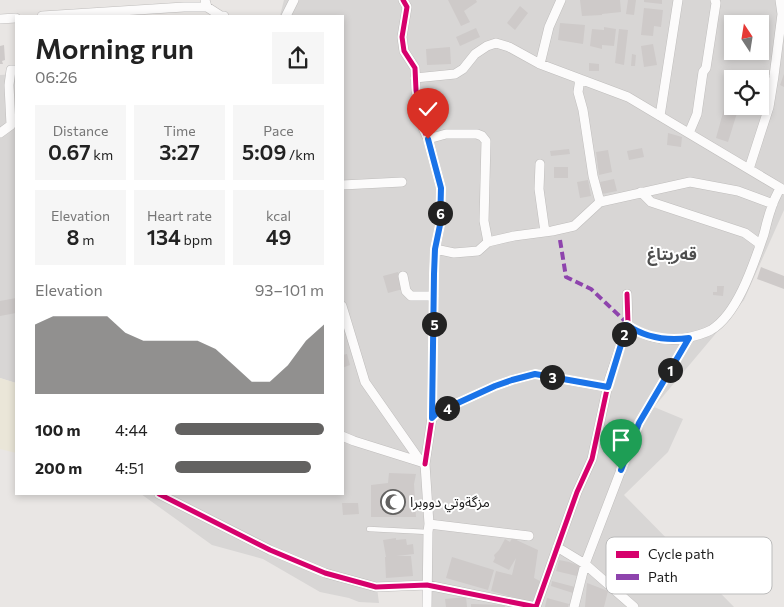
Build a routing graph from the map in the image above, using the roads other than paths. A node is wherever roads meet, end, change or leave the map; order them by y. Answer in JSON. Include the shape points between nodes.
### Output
{"nodes":[{"id":1,"x":294,"y":0,"type":"edge"},
{"id":2,"x":402,"y":0,"type":"edge"},
{"id":3,"x":562,"y":0,"type":"edge"},
{"id":4,"x":678,"y":0,"type":"edge"},
{"id":5,"x":715,"y":0,"type":"edge"},
{"id":6,"x":780,"y":0,"type":"edge"},
{"id":7,"x":206,"y":4,"type":"edge"},
{"id":8,"x":58,"y":15,"type":"edge"},
{"id":9,"x":220,"y":15,"type":"edge"},
{"id":10,"x":286,"y":15,"type":"edge"},
{"id":11,"x":15,"y":18,"type":"edge"},
{"id":12,"x":0,"y":19,"type":"edge"},
{"id":13,"x":540,"y":64,"type":"junction"},
{"id":14,"x":14,"y":70,"type":"edge"},
{"id":15,"x":0,"y":73,"type":"edge"},
{"id":16,"x":415,"y":78,"type":"junction"},
{"id":17,"x":580,"y":79,"type":"junction"},
{"id":18,"x":660,"y":116,"type":"junction"},
{"id":19,"x":689,"y":133,"type":"junction"},
{"id":20,"x":0,"y":134,"type":"edge"},
{"id":21,"x":428,"y":139,"type":"junction"},
{"id":22,"x":540,"y":164,"type":"dead end"},
{"id":23,"x":749,"y":169,"type":"junction"},
{"id":24,"x":402,"y":182,"type":"dead end"},
{"id":25,"x":344,"y":185,"type":"edge"},
{"id":26,"x":782,"y":189,"type":"edge"},
{"id":27,"x":641,"y":192,"type":"junction"},
{"id":28,"x":600,"y":202,"type":"junction"},
{"id":29,"x":773,"y":204,"type":"junction"},
{"id":30,"x":545,"y":232,"type":"junction"},
{"id":31,"x":488,"y":242,"type":"junction"},
{"id":32,"x":760,"y":244,"type":"junction"},
{"id":33,"x":435,"y":249,"type":"junction"},
{"id":34,"x":403,"y":276,"type":"dead end"},
{"id":35,"x":627,"y":294,"type":"dead end"},
{"id":36,"x":434,"y":296,"type":"junction"},
{"id":37,"x":344,"y":313,"type":"edge"},
{"id":38,"x":627,"y":325,"type":"junction"},
{"id":39,"x":689,"y":338,"type":"junction"},
{"id":40,"x":608,"y":387,"type":"junction"},
{"id":41,"x":432,"y":418,"type":"junction"},
{"id":42,"x":344,"y":437,"type":"edge"},
{"id":43,"x":423,"y":463,"type":"junction"},
{"id":44,"x":161,"y":495,"type":"edge"},
{"id":45,"x":429,"y":528,"type":"junction"},
{"id":46,"x":369,"y":529,"type":"dead end"},
{"id":47,"x":529,"y":536,"type":"dead end"},
{"id":48,"x":557,"y":547,"type":"junction"},
{"id":49,"x":585,"y":564,"type":"junction"},
{"id":50,"x":606,"y":582,"type":"edge"},
{"id":51,"x":427,"y":585,"type":"junction"},
{"id":52,"x":619,"y":594,"type":"edge"},
{"id":53,"x":510,"y":604,"type":"edge"},
{"id":54,"x":427,"y":607,"type":"edge"},
{"id":55,"x":574,"y":607,"type":"edge"},
{"id":56,"x":634,"y":607,"type":"edge"}],
"edges":[{"from":1,"to":10,"type":"street"},
{"from":2,"to":16,"type":"street","via":[[407,7],[402,37],[404,51],[414,68]]},
{"from":3,"to":13,"type":"street","via":[[549,27]]},
{"from":4,"to":18,"type":"street"},
{"from":5,"to":19,"type":"street","via":[[706,68],[697,114]]},
{"from":6,"to":23,"type":"street","via":[[782,14],[769,107]]},
{"from":7,"to":8,"type":"street"},
{"from":7,"to":9,"type":"street"},
{"from":11,"to":12,"type":"street"},
{"from":13,"to":16,"type":"street","via":[[496,43],[475,54],[455,74]]},
{"from":13,"to":17,"type":"street"},
{"from":14,"to":15,"type":"street"},
{"from":14,"to":20,"type":"street","via":[[9,85],[11,125]]},
{"from":16,"to":21,"type":"street","via":[[422,128]]},
{"from":17,"to":18,"type":"street","via":[[628,97]]},
{"from":17,"to":28,"type":"street","via":[[578,92]]},
{"from":18,"to":19,"type":"street"},
{"from":19,"to":23,"type":"street"},
{"from":21,"to":31,"type":"street","via":[[446,134],[477,134],[486,141],[484,221]]},
{"from":21,"to":33,"type":"street","via":[[441,188],[440,225]]},
{"from":22,"to":30,"type":"street","via":[[539,189]]},
{"from":23,"to":26,"type":"street"},
{"from":24,"to":25,"type":"street"},
{"from":26,"to":29,"type":"street"},
{"from":27,"to":28,"type":"street"},
{"from":27,"to":29,"type":"street","via":[[690,182],[738,191]]},
{"from":27,"to":32,"type":"street","via":[[651,202],[745,233]]},
{"from":28,"to":30,"type":"street","via":[[574,226]]},
{"from":29,"to":32,"type":"street"},
{"from":30,"to":31,"type":"street"},
{"from":31,"to":33,"type":"street","via":[[478,251],[454,253]]},
{"from":32,"to":39,"type":"street","via":[[737,301],[728,313],[711,330]]},
{"from":33,"to":36,"type":"street"},
{"from":34,"to":36,"type":"street","via":[[406,292],[411,296]]},
{"from":35,"to":38,"type":"street"},
{"from":36,"to":41,"type":"street"},
{"from":37,"to":43,"type":"street","via":[[365,382]]},
{"from":38,"to":39,"type":"street","via":[[658,338]]},
{"from":38,"to":40,"type":"street"},
{"from":39,"to":49,"type":"street","via":[[639,423]]},
{"from":40,"to":41,"type":"street","via":[[535,374],[495,386],[438,412]]},
{"from":40,"to":48,"type":"street","via":[[592,459]]},
{"from":41,"to":43,"type":"street"},
{"from":42,"to":43,"type":"street"},
{"from":43,"to":45,"type":"street"},
{"from":44,"to":51,"type":"street","via":[[270,550],[325,573],[376,587]]},
{"from":45,"to":46,"type":"lane"},
{"from":45,"to":47,"type":"street"},
{"from":45,"to":51,"type":"street"},
{"from":48,"to":49,"type":"street"},
{"from":48,"to":53,"type":"street","via":[[536,607]]},
{"from":49,"to":50,"type":"street"},
{"from":49,"to":55,"type":"street"},
{"from":51,"to":53,"type":"street"},
{"from":51,"to":54,"type":"street"},
{"from":52,"to":56,"type":"street"}]}
